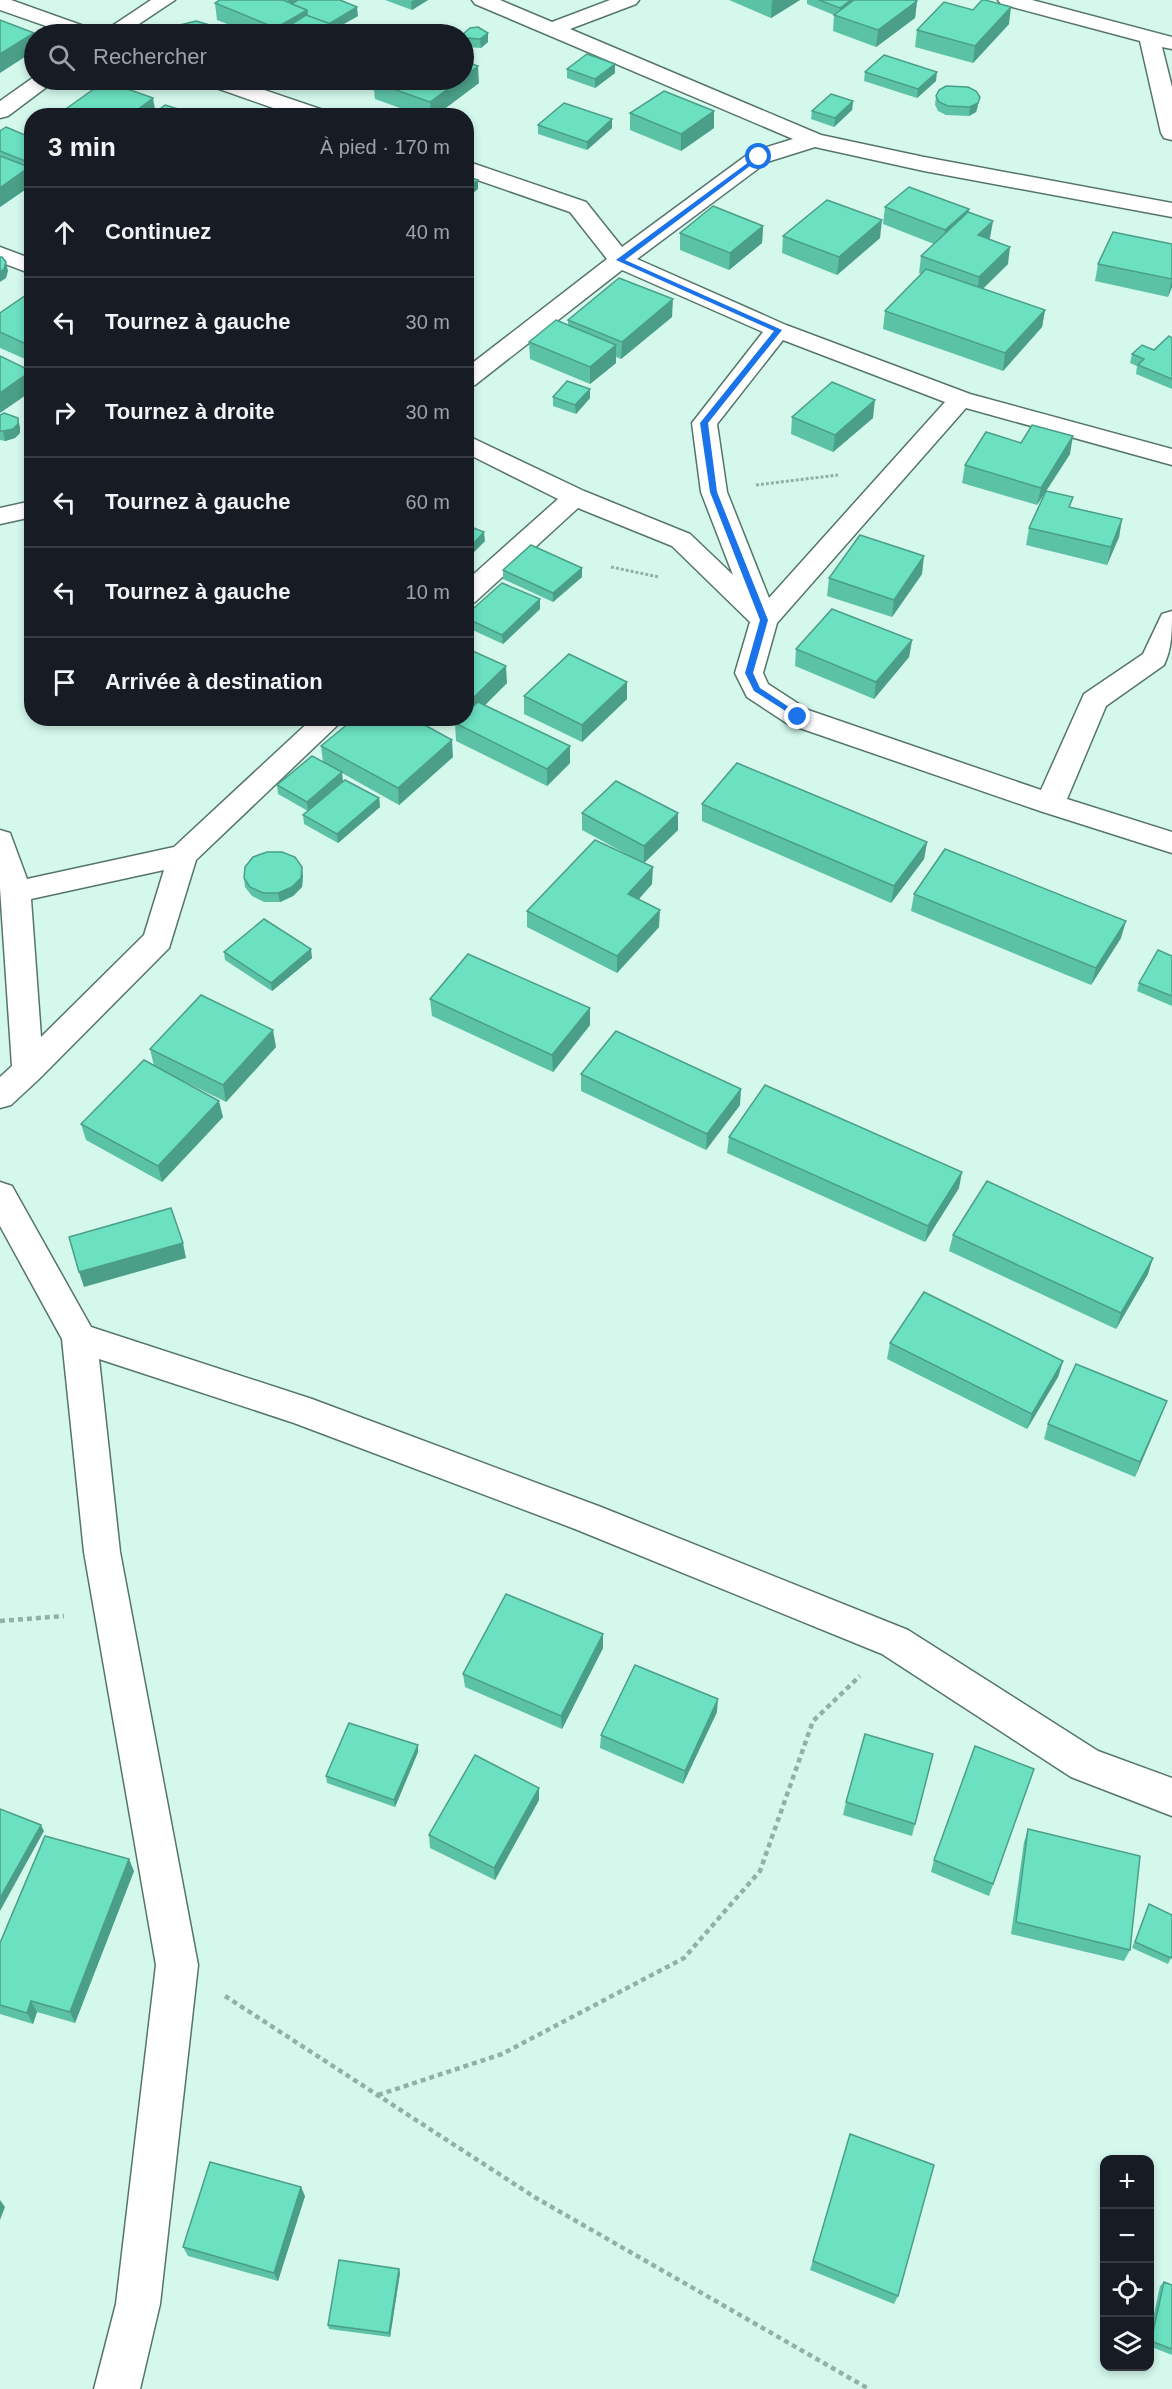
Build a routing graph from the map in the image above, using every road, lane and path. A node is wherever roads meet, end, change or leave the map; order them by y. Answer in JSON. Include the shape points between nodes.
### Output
{"nodes":[{"id":1,"x":165,"y":0,"type":"edge"},
{"id":2,"x":482,"y":0,"type":"edge"},
{"id":3,"x":629,"y":0,"type":"edge"},
{"id":4,"x":1008,"y":0,"type":"edge"},
{"id":5,"x":0,"y":3,"type":"edge"},
{"id":6,"x":1051,"y":5,"type":"edge"},
{"id":7,"x":60,"y":24,"type":"edge"},
{"id":8,"x":126,"y":24,"type":"edge"},
{"id":9,"x":549,"y":30,"type":"junction"},
{"id":10,"x":1150,"y":39,"type":"junction"},
{"id":11,"x":1172,"y":43,"type":"edge"},
{"id":12,"x":30,"y":90,"type":"edge"},
{"id":13,"x":244,"y":90,"type":"edge"},
{"id":14,"x":295,"y":108,"type":"edge"},
{"id":15,"x":0,"y":111,"type":"edge"},
{"id":16,"x":1172,"y":133,"type":"edge"},
{"id":17,"x":814,"y":140,"type":"junction"},
{"id":18,"x":474,"y":171,"type":"edge"},
{"id":19,"x":1172,"y":210,"type":"edge"},
{"id":20,"x":0,"y":254,"type":"edge"},
{"id":21,"x":620,"y":260,"type":"junction"},
{"id":22,"x":24,"y":264,"type":"edge"},
{"id":23,"x":778,"y":330,"type":"junction"},
{"id":24,"x":474,"y":374,"type":"edge"},
{"id":25,"x":961,"y":399,"type":"junction"},
{"id":26,"x":474,"y":447,"type":"edge"},
{"id":27,"x":1172,"y":457,"type":"edge"},
{"id":28,"x":575,"y":497,"type":"junction"},
{"id":29,"x":24,"y":511,"type":"edge"},
{"id":30,"x":0,"y":516,"type":"edge"},
{"id":31,"x":474,"y":589,"type":"edge"},
{"id":32,"x":764,"y":620,"type":"junction"},
{"id":33,"x":1172,"y":620,"type":"edge"},
{"id":34,"x":322,"y":726,"type":"edge"},
{"id":35,"x":1050,"y":804,"type":"junction"},
{"id":36,"x":0,"y":840,"type":"edge"},
{"id":37,"x":1172,"y":843,"type":"edge"},
{"id":38,"x":183,"y":855,"type":"junction"},
{"id":39,"x":16,"y":892,"type":"junction"},
{"id":40,"x":28,"y":1070,"type":"junction"},
{"id":41,"x":0,"y":1096,"type":"edge"},
{"id":42,"x":0,"y":1195,"type":"edge"},
{"id":43,"x":79,"y":1338,"type":"junction"},
{"id":44,"x":113,"y":1612,"type":"junction"},
{"id":45,"x":0,"y":1620,"type":"edge"},
{"id":46,"x":895,"y":1642,"type":"junction"},
{"id":47,"x":1172,"y":1797,"type":"edge"},
{"id":48,"x":177,"y":1965,"type":"junction"},
{"id":49,"x":378,"y":2096,"type":"junction"},
{"id":50,"x":117,"y":2389,"type":"edge"},
{"id":51,"x":869,"y":2389,"type":"edge"}],
"edges":[{"from":1,"to":8,"type":"street"},
{"from":2,"to":9,"type":"street"},
{"from":3,"to":9,"type":"street"},
{"from":4,"to":6,"type":"street"},
{"from":5,"to":7,"type":"street"},
{"from":6,"to":10,"type":"street"},
{"from":9,"to":17,"type":"street"},
{"from":10,"to":11,"type":"street"},
{"from":10,"to":16,"type":"street"},
{"from":12,"to":15,"type":"street"},
{"from":13,"to":14,"type":"street"},
{"from":17,"to":19,"type":"street"},
{"from":17,"to":21,"type":"street","via":[[759,157]]},
{"from":18,"to":21,"type":"street","via":[[578,207]]},
{"from":20,"to":22,"type":"street"},
{"from":21,"to":23,"type":"street"},
{"from":21,"to":24,"type":"street"},
{"from":23,"to":25,"type":"street"},
{"from":23,"to":32,"type":"street","via":[[704,423],[714,492]]},
{"from":25,"to":27,"type":"street"},
{"from":25,"to":32,"type":"street"},
{"from":26,"to":28,"type":"street"},
{"from":28,"to":31,"type":"street"},
{"from":28,"to":32,"type":"street","via":[[681,540]]},
{"from":29,"to":30,"type":"street"},
{"from":32,"to":35,"type":"street","via":[[749,673],[757,690],[798,717]]},
{"from":33,"to":35,"type":"street","via":[[1154,659],[1094,701]]},
{"from":34,"to":38,"type":"street"},
{"from":35,"to":37,"type":"street"},
{"from":36,"to":39,"type":"street"},
{"from":38,"to":39,"type":"street"},
{"from":38,"to":40,"type":"street","via":[[158,939]]},
{"from":39,"to":40,"type":"street"},
{"from":40,"to":41,"type":"street"},
{"from":42,"to":43,"type":"street"},
{"from":43,"to":44,"type":"street","via":[[102,1552]]},
{"from":43,"to":46,"type":"street","via":[[300,1410],[588,1518]]},
{"from":44,"to":45,"type":"path"},
{"from":44,"to":48,"type":"street"},
{"from":46,"to":47,"type":"street","via":[[1085,1764]]},
{"from":46,"to":49,"type":"path","via":[[813,1720],[760,1871],[684,1958],[502,2054]]},
{"from":48,"to":49,"type":"path"},
{"from":48,"to":50,"type":"street","via":[[138,2304]]},
{"from":49,"to":51,"type":"path","via":[[536,2198]]}]}
